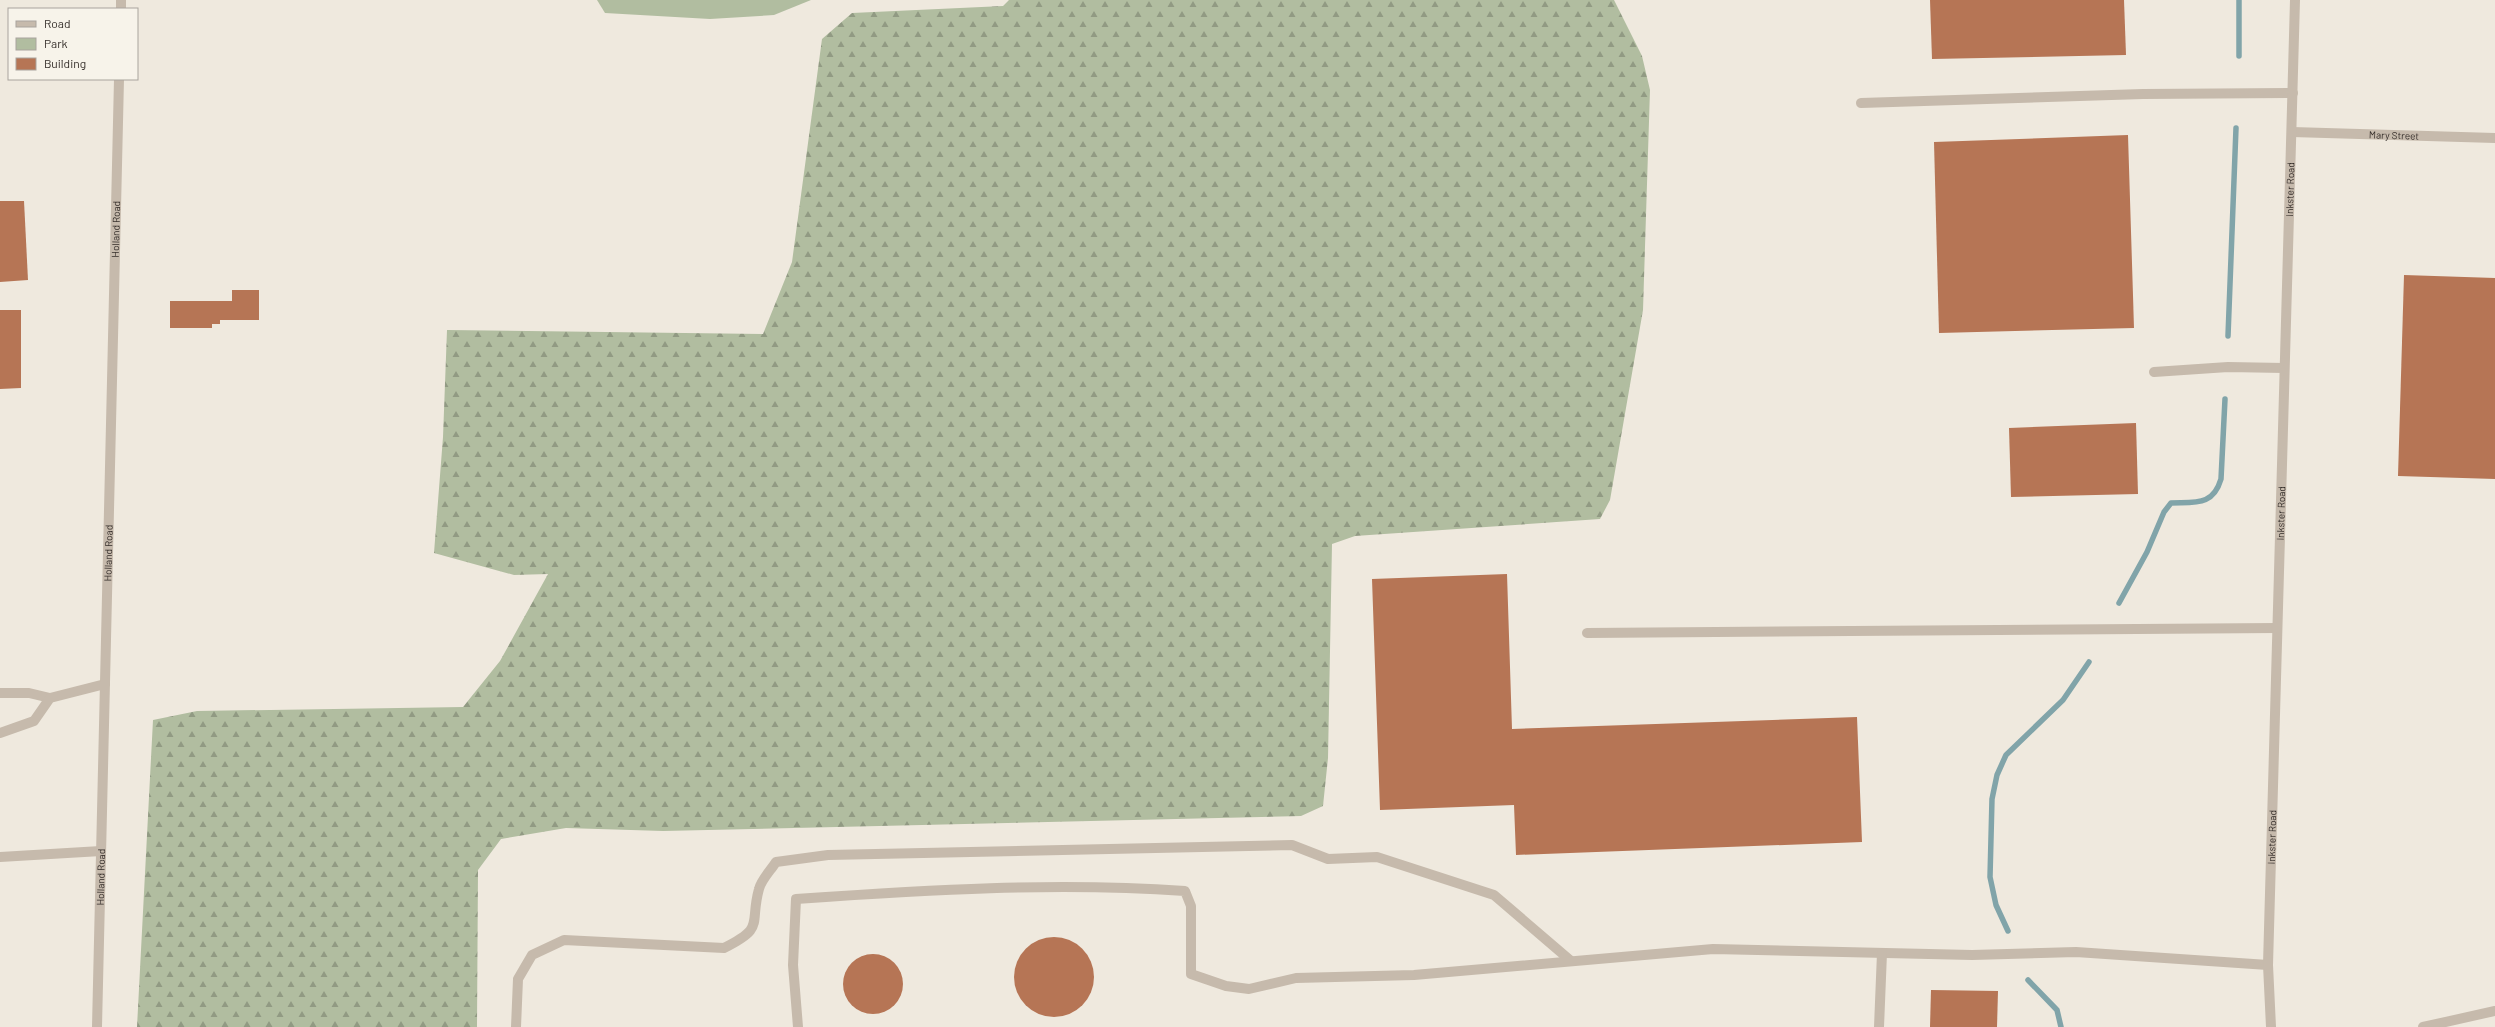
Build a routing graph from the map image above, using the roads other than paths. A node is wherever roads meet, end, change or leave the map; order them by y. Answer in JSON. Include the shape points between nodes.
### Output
{"nodes":[{"id":1,"x":2295,"y":0,"type":"edge"},
{"id":2,"x":119,"y":80,"type":"edge"},
{"id":3,"x":2293,"y":93,"type":"junction"},
{"id":4,"x":1861,"y":103,"type":"dead end"},
{"id":5,"x":2292,"y":132,"type":"junction"},
{"id":6,"x":2495,"y":138,"type":"edge"},
{"id":7,"x":2284,"y":368,"type":"junction"},
{"id":8,"x":2154,"y":372,"type":"dead end"},
{"id":9,"x":2277,"y":628,"type":"junction"},
{"id":10,"x":1587,"y":633,"type":"dead end"},
{"id":11,"x":105,"y":684,"type":"junction"},
{"id":12,"x":0,"y":693,"type":"edge"},
{"id":13,"x":50,"y":698,"type":"junction"},
{"id":14,"x":0,"y":733,"type":"edge"},
{"id":15,"x":101,"y":851,"type":"junction"},
{"id":16,"x":0,"y":857,"type":"edge"},
{"id":17,"x":1882,"y":954,"type":"junction"},
{"id":18,"x":1571,"y":961,"type":"junction"},
{"id":19,"x":2268,"y":965,"type":"junction"},
{"id":20,"x":2495,"y":1010,"type":"edge"},
{"id":21,"x":97,"y":1027,"type":"edge"},
{"id":22,"x":516,"y":1027,"type":"edge"},
{"id":23,"x":798,"y":1027,"type":"edge"},
{"id":24,"x":1879,"y":1027,"type":"edge"},
{"id":25,"x":2271,"y":1027,"type":"edge"},
{"id":26,"x":2423,"y":1027,"type":"edge"}],
"edges":[{"from":1,"to":3,"type":"street","name":"Inkster Road"},
{"from":2,"to":11,"type":"street","name":"Holland Road"},
{"from":3,"to":4,"type":"street","via":[[2143,94]]},
{"from":3,"to":5,"type":"street","name":"Inkster Road"},
{"from":5,"to":6,"type":"street","name":"Mary Street"},
{"from":5,"to":7,"type":"street","name":"Inkster Road"},
{"from":7,"to":8,"type":"street","via":[[2228,367]]},
{"from":7,"to":9,"type":"street","name":"Inkster Road"},
{"from":9,"to":10,"type":"street"},
{"from":9,"to":19,"type":"street","name":"Inkster Road"},
{"from":11,"to":13,"type":"street"},
{"from":11,"to":15,"type":"street","name":"Holland Road"},
{"from":12,"to":13,"type":"street","via":[[29,693]]},
{"from":13,"to":14,"type":"street","via":[[34,721]]},
{"from":15,"to":16,"type":"street"},
{"from":15,"to":21,"type":"street","name":"Holland Road"},
{"from":17,"to":18,"type":"street","via":[[1713,950]]},
{"from":17,"to":19,"type":"street","via":[[2076,952]]},
{"from":17,"to":24,"type":"street"},
{"from":18,"to":22,"type":"street","via":[[1494,895],[1377,856],[1328,859],[1292,845],[828,855],[776,862],[759,888],[756,923],[744,938],[724,948],[564,940],[532,955],[518,979]]},
{"from":18,"to":23,"type":"street","via":[[1414,974],[1296,978],[1249,989],[1226,986],[1191,974],[1191,906],[1185,891],[1140,888],[949,889],[796,899],[793,965]]},
{"from":19,"to":25,"type":"street","name":"Inkster Road"},
{"from":20,"to":26,"type":"street"}]}
